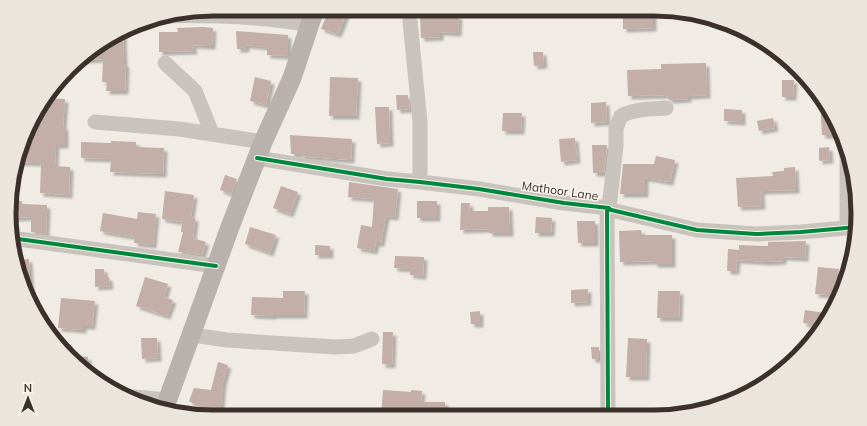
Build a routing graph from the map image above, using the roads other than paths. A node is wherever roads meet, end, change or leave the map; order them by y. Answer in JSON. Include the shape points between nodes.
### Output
{"nodes":[{"id":1,"x":267,"y":16,"type":"edge"},
{"id":2,"x":312,"y":17,"type":"edge"},
{"id":3,"x":410,"y":20,"type":"dead end"},
{"id":4,"x":165,"y":63,"type":"dead end"},
{"id":5,"x":666,"y":108,"type":"dead end"},
{"id":6,"x":96,"y":122,"type":"dead end"},
{"id":7,"x":212,"y":133,"type":"junction"},
{"id":8,"x":260,"y":150,"type":"junction"},
{"id":9,"x":420,"y":182,"type":"junction"},
{"id":10,"x":850,"y":192,"type":"edge"},
{"id":11,"x":608,"y":208,"type":"junction"},
{"id":12,"x":851,"y":211,"type":"edge"},
{"id":13,"x":851,"y":227,"type":"edge"},
{"id":14,"x":18,"y":239,"type":"edge"},
{"id":15,"x":216,"y":266,"type":"junction"},
{"id":16,"x":192,"y":335,"type":"junction"},
{"id":17,"x":372,"y":339,"type":"dead end"},
{"id":18,"x":166,"y":404,"type":"edge"},
{"id":19,"x":608,"y":410,"type":"edge"}],
"edges":[{"from":1,"to":2,"type":"street","via":[[286,20]]},
{"from":2,"to":8,"type":"main road","via":[[292,78]]},
{"from":3,"to":9,"type":"street","via":[[420,122]]},
{"from":4,"to":7,"type":"street","via":[[195,91]]},
{"from":5,"to":11,"type":"street","via":[[642,110],[621,116],[616,128]]},
{"from":6,"to":7,"type":"street","name":"Mathoor Lane"},
{"from":7,"to":8,"type":"street","name":"Mathoor Lane"},
{"from":8,"to":9,"type":"street","name":"Mathoor Lane","via":[[387,180]]},
{"from":8,"to":15,"type":"main road"},
{"from":9,"to":11,"type":"street","name":"Mathoor Lane"},
{"from":10,"to":12,"type":"street"},
{"from":11,"to":13,"type":"street","name":"Mathoor Lane","via":[[697,230],[756,234]]},
{"from":11,"to":19,"type":"street"},
{"from":14,"to":15,"type":"street"},
{"from":15,"to":16,"type":"main road"},
{"from":16,"to":17,"type":"street","via":[[227,340],[335,347],[354,346]]},
{"from":16,"to":18,"type":"main road"}]}
